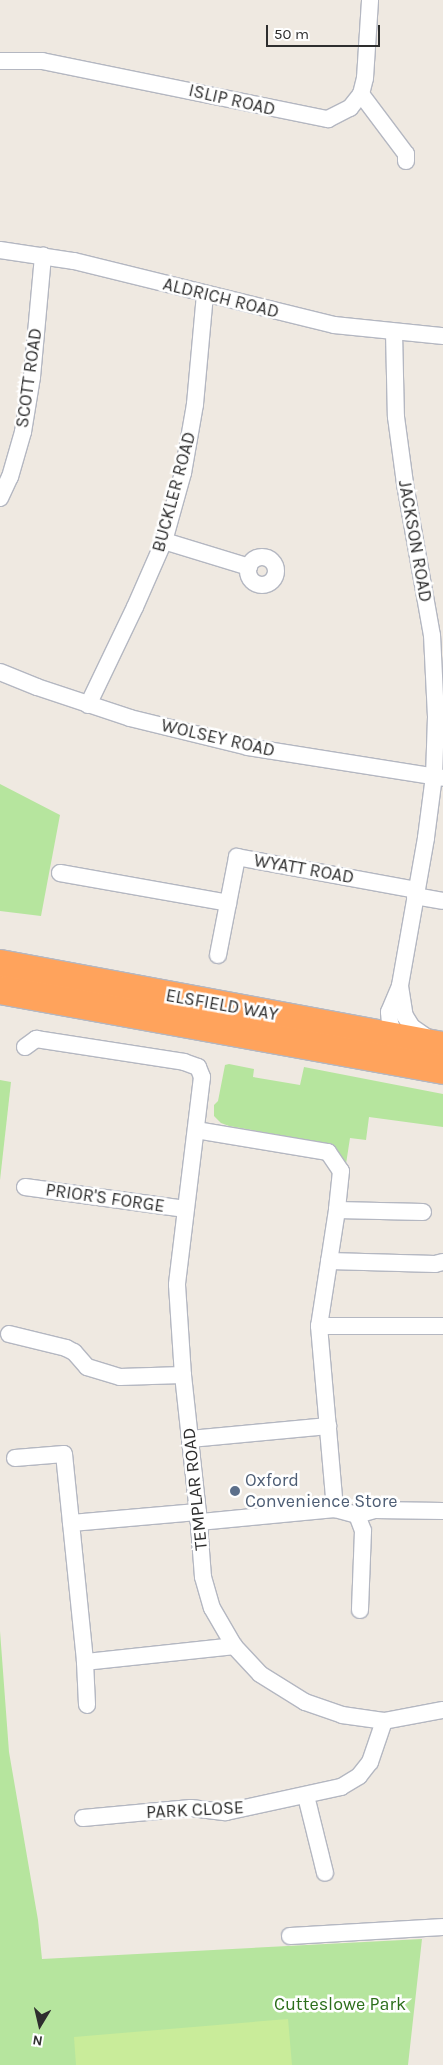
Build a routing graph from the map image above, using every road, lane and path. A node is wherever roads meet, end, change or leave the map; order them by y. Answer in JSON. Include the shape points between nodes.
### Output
{"nodes":[{"id":1,"x":370,"y":0,"type":"edge"},
{"id":2,"x":0,"y":61,"type":"edge"},
{"id":3,"x":360,"y":94,"type":"junction"},
{"id":4,"x":406,"y":160,"type":"dead end"},
{"id":5,"x":0,"y":250,"type":"edge"},
{"id":6,"x":43,"y":254,"type":"junction"},
{"id":7,"x":205,"y":294,"type":"junction"},
{"id":8,"x":394,"y":332,"type":"junction"},
{"id":9,"x":443,"y":336,"type":"edge"},
{"id":10,"x":0,"y":498,"type":"edge"},
{"id":11,"x":164,"y":541,"type":"junction"},
{"id":12,"x":249,"y":566,"type":"dead end"},
{"id":13,"x":0,"y":672,"type":"edge"},
{"id":14,"x":88,"y":705,"type":"junction"},
{"id":15,"x":438,"y":777,"type":"edge"},
{"id":16,"x":60,"y":873,"type":"dead end"},
{"id":17,"x":416,"y":893,"type":"junction"},
{"id":18,"x":443,"y":901,"type":"edge"},
{"id":19,"x":228,"y":903,"type":"junction"},
{"id":20,"x":218,"y":955,"type":"dead end"},
{"id":21,"x":0,"y":964,"type":"edge"},
{"id":22,"x":400,"y":986,"type":"junction"},
{"id":23,"x":0,"y":990,"type":"edge"},
{"id":24,"x":395,"y":1037,"type":"junction"},
{"id":25,"x":24,"y":1047,"type":"dead end"},
{"id":26,"x":441,"y":1054,"type":"edge"},
{"id":27,"x":413,"y":1064,"type":"junction"},
{"id":28,"x":196,"y":1130,"type":"junction"},
{"id":29,"x":25,"y":1187,"type":"dead end"},
{"id":30,"x":186,"y":1209,"type":"junction"},
{"id":31,"x":337,"y":1210,"type":"junction"},
{"id":32,"x":423,"y":1212,"type":"dead end"},
{"id":33,"x":329,"y":1261,"type":"junction"},
{"id":34,"x":443,"y":1262,"type":"edge"},
{"id":35,"x":319,"y":1326,"type":"junction"},
{"id":36,"x":443,"y":1326,"type":"edge"},
{"id":37,"x":10,"y":1334,"type":"dead end"},
{"id":38,"x":183,"y":1374,"type":"junction"},
{"id":39,"x":328,"y":1426,"type":"junction"},
{"id":40,"x":190,"y":1439,"type":"junction"},
{"id":41,"x":15,"y":1458,"type":"dead end"},
{"id":42,"x":335,"y":1509,"type":"junction"},
{"id":43,"x":443,"y":1511,"type":"edge"},
{"id":44,"x":357,"y":1515,"type":"junction"},
{"id":45,"x":199,"y":1517,"type":"junction"},
{"id":46,"x":71,"y":1523,"type":"junction"},
{"id":47,"x":360,"y":1610,"type":"dead end"},
{"id":48,"x":234,"y":1646,"type":"junction"},
{"id":49,"x":85,"y":1662,"type":"junction"},
{"id":50,"x":87,"y":1705,"type":"dead end"},
{"id":51,"x":443,"y":1710,"type":"edge"},
{"id":52,"x":384,"y":1721,"type":"junction"},
{"id":53,"x":306,"y":1796,"type":"junction"},
{"id":54,"x":84,"y":1818,"type":"dead end"},
{"id":55,"x":325,"y":1873,"type":"dead end"},
{"id":56,"x":443,"y":1928,"type":"edge"},
{"id":57,"x":290,"y":1936,"type":"dead end"}],
"edges":[{"from":1,"to":3,"type":"street","via":[[365,78]]},
{"from":2,"to":3,"type":"street","name":"ISLIP ROAD","via":[[42,61],[328,119],[350,108]]},
{"from":3,"to":4,"type":"street","via":[[406,154]]},
{"from":5,"to":6,"type":"street","name":"ALDRICH ROAD"},
{"from":6,"to":7,"type":"street","name":"ALDRICH ROAD"},
{"from":6,"to":10,"type":"street","name":"SCOTT ROAD","via":[[32,378],[23,432],[10,477]]},
{"from":7,"to":8,"type":"street","name":"ALDRICH ROAD","via":[[334,325]]},
{"from":7,"to":11,"type":"street","name":"BUCKLER ROAD","via":[[195,404],[183,473]]},
{"from":8,"to":9,"type":"street","name":"ALDRICH ROAD"},
{"from":8,"to":15,"type":"street","name":"JACKSON ROAD","via":[[396,418],[432,636]]},
{"from":11,"to":12,"type":"street"},
{"from":11,"to":14,"type":"street","name":"BUCKLER ROAD"},
{"from":13,"to":14,"type":"street","name":"WOLSEY ROAD"},
{"from":14,"to":15,"type":"street","name":"WOLSEY ROAD","via":[[248,747]]},
{"from":15,"to":17,"type":"street","name":"JACKSON ROAD"},
{"from":16,"to":19,"type":"street"},
{"from":17,"to":18,"type":"street"},
{"from":17,"to":19,"type":"street","name":"WYATT ROAD","via":[[237,857]]},
{"from":17,"to":22,"type":"street","name":"JACKSON ROAD"},
{"from":19,"to":20,"type":"street","name":"WYATT ROAD"},
{"from":21,"to":24,"type":"highway","name":"ELSFIELD WAY"},
{"from":22,"to":24,"type":"street","name":"JACKSON ROAD","via":[[389,1012]]},
{"from":22,"to":26,"type":"street","name":"JACKSON ROAD","via":[[405,1016],[412,1028]]},
{"from":23,"to":27,"type":"highway","name":"ELSFIELD WAY"},
{"from":24,"to":26,"type":"highway","name":"ELSFIELD WAY"},
{"from":24,"to":27,"type":"street","name":"JACKSON ROAD"},
{"from":25,"to":28,"type":"street","name":"TEMPLAR ROAD","via":[[36,1039],[184,1062],[198,1067],[202,1077]]},
{"from":26,"to":27,"type":"highway","name":"ELSFIELD WAY"},
{"from":28,"to":30,"type":"street","name":"TEMPLAR ROAD"},
{"from":28,"to":31,"type":"street","via":[[328,1152],[340,1171]]},
{"from":29,"to":30,"type":"street","name":"PRIOR'S FORGE"},
{"from":30,"to":38,"type":"street","name":"TEMPLAR ROAD","via":[[177,1285]]},
{"from":31,"to":32,"type":"street"},
{"from":31,"to":33,"type":"street"},
{"from":33,"to":34,"type":"street"},
{"from":33,"to":35,"type":"street"},
{"from":35,"to":36,"type":"street"},
{"from":35,"to":39,"type":"street"},
{"from":37,"to":38,"type":"street","via":[[66,1348],[87,1367],[120,1377]]},
{"from":38,"to":40,"type":"street","name":"TEMPLAR ROAD"},
{"from":39,"to":40,"type":"street"},
{"from":39,"to":42,"type":"street"},
{"from":40,"to":45,"type":"street","name":"TEMPLAR ROAD"},
{"from":41,"to":46,"type":"street","via":[[64,1454]]},
{"from":42,"to":44,"type":"street"},
{"from":42,"to":45,"type":"street"},
{"from":43,"to":44,"type":"street","via":[[375,1510]]},
{"from":44,"to":47,"type":"street","via":[[363,1531]]},
{"from":45,"to":46,"type":"street"},
{"from":45,"to":48,"type":"street","name":"TEMPLAR ROAD","via":[[203,1577],[212,1608]]},
{"from":46,"to":49,"type":"street"},
{"from":48,"to":49,"type":"street"},
{"from":48,"to":52,"type":"street","name":"TEMPLAR ROAD","via":[[260,1674],[305,1702],[342,1715]]},
{"from":49,"to":50,"type":"street"},
{"from":51,"to":52,"type":"street","name":"TEMPLAR ROAD"},
{"from":52,"to":53,"type":"street","name":"PARK CLOSE","via":[[370,1762],[359,1776],[341,1787]]},
{"from":53,"to":54,"type":"street","name":"PARK CLOSE","via":[[226,1812],[191,1808]]},
{"from":53,"to":55,"type":"street"},
{"from":56,"to":57,"type":"street"}]}
